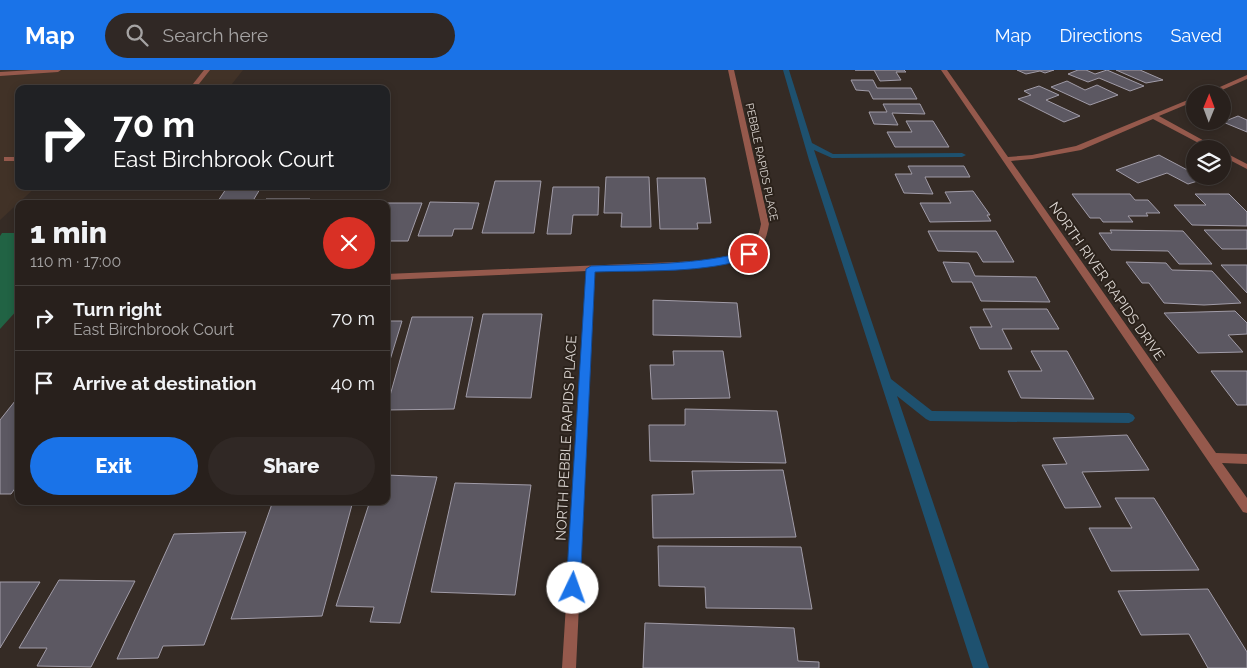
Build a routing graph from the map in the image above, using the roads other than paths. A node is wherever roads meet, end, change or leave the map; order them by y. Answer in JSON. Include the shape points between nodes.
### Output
{"nodes":[{"id":1,"x":58,"y":70,"type":"edge"},
{"id":2,"x":207,"y":70,"type":"edge"},
{"id":3,"x":731,"y":70,"type":"edge"},
{"id":4,"x":944,"y":70,"type":"edge"},
{"id":5,"x":0,"y":74,"type":"edge"},
{"id":6,"x":1247,"y":77,"type":"edge"},
{"id":7,"x":195,"y":85,"type":"edge"},
{"id":8,"x":1228,"y":85,"type":"edge"},
{"id":9,"x":1186,"y":103,"type":"edge"},
{"id":10,"x":1153,"y":116,"type":"junction"},
{"id":11,"x":1199,"y":140,"type":"edge"},
{"id":12,"x":1231,"y":157,"type":"edge"},
{"id":13,"x":1006,"y":158,"type":"junction"},
{"id":14,"x":7,"y":159,"type":"dead end"},
{"id":15,"x":15,"y":159,"type":"edge"},
{"id":16,"x":1247,"y":167,"type":"edge"},
{"id":17,"x":591,"y":269,"type":"junction"},
{"id":18,"x":390,"y":277,"type":"edge"},
{"id":19,"x":1212,"y":458,"type":"junction"},
{"id":20,"x":1247,"y":459,"type":"edge"},
{"id":21,"x":1247,"y":508,"type":"edge"},
{"id":22,"x":569,"y":668,"type":"edge"}],
"edges":[{"from":1,"to":5,"type":"street"},
{"from":2,"to":7,"type":"street"},
{"from":3,"to":17,"type":"street","name":"PEBBLE RAPIDS PLACE","via":[[765,224],[759,246],[733,260]]},
{"from":4,"to":13,"type":"street","name":"NORTH RIVER RAPIDS DRIVE"},
{"from":6,"to":8,"type":"street"},
{"from":9,"to":10,"type":"street"},
{"from":10,"to":11,"type":"street"},
{"from":10,"to":13,"type":"street","via":[[1078,148]]},
{"from":12,"to":16,"type":"street"},
{"from":13,"to":19,"type":"street","name":"NORTH RIVER RAPIDS DRIVE"},
{"from":14,"to":15,"type":"street"},
{"from":17,"to":18,"type":"street"},
{"from":17,"to":22,"type":"street","name":"NORTH PEBBLE RAPIDS PLACE"},
{"from":19,"to":20,"type":"street"},
{"from":19,"to":21,"type":"street","name":"NORTH RIVER RAPIDS DRIVE"}]}
